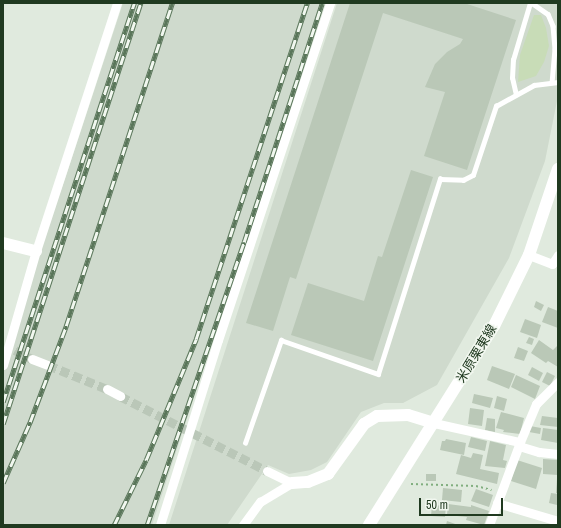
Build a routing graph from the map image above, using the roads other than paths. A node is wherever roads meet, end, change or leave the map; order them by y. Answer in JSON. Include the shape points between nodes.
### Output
{"nodes":[{"id":1,"x":117,"y":3,"type":"edge"},
{"id":2,"x":330,"y":3,"type":"edge"},
{"id":3,"x":531,"y":3,"type":"edge"},
{"id":4,"x":552,"y":81,"type":"junction"},
{"id":5,"x":558,"y":82,"type":"edge"},
{"id":6,"x":516,"y":95,"type":"junction"},
{"id":7,"x":558,"y":169,"type":"edge"},
{"id":8,"x":3,"y":243,"type":"edge"},
{"id":9,"x":36,"y":251,"type":"junction"},
{"id":10,"x":529,"y":255,"type":"junction"},
{"id":11,"x":558,"y":255,"type":"edge"},
{"id":12,"x":555,"y":265,"type":"edge"},
{"id":13,"x":9,"y":349,"type":"edge"},
{"id":14,"x":32,"y":359,"type":"tunnel mouth"},
{"id":15,"x":3,"y":365,"type":"edge"},
{"id":16,"x":48,"y":365,"type":"tunnel mouth"},
{"id":17,"x":558,"y":382,"type":"edge"},
{"id":18,"x":107,"y":389,"type":"tunnel mouth"},
{"id":19,"x":120,"y":396,"type":"tunnel mouth"},
{"id":20,"x":434,"y":423,"type":"junction"},
{"id":21,"x":245,"y":443,"type":"dead end"},
{"id":22,"x":519,"y":444,"type":"junction"},
{"id":23,"x":558,"y":454,"type":"edge"},
{"id":24,"x":267,"y":471,"type":"tunnel mouth"},
{"id":25,"x":292,"y":483,"type":"junction"},
{"id":26,"x":497,"y":503,"type":"junction"},
{"id":27,"x":558,"y":521,"type":"edge"},
{"id":28,"x":160,"y":525,"type":"edge"},
{"id":29,"x":243,"y":525,"type":"edge"},
{"id":30,"x":369,"y":525,"type":"edge"},
{"id":31,"x":489,"y":525,"type":"edge"}],
"edges":[{"from":1,"to":9,"type":"street"},
{"from":2,"to":28,"type":"street","via":[[218,340]]},
{"from":3,"to":4,"type":"lane","via":[[548,14],[553,26],[555,49]]},
{"from":3,"to":6,"type":"lane","via":[[513,60],[512,78]]},
{"from":4,"to":5,"type":"lane"},
{"from":4,"to":6,"type":"lane","via":[[534,85]]},
{"from":6,"to":21,"type":"lane","via":[[496,106],[473,175],[463,180],[440,179],[378,374],[281,340]]},
{"from":7,"to":10,"type":"main road","name":"米原栗東線"},
{"from":8,"to":9,"type":"main road"},
{"from":9,"to":13,"type":"street"},
{"from":10,"to":12,"type":"street"},
{"from":10,"to":20,"type":"main road","name":"米原栗東線","via":[[494,326]]},
{"from":11,"to":12,"type":"street"},
{"from":13,"to":15,"type":"street"},
{"from":14,"to":16,"type":"street"},
{"from":17,"to":22,"type":"street","via":[[536,404]]},
{"from":18,"to":19,"type":"street"},
{"from":20,"to":22,"type":"street"},
{"from":20,"to":25,"type":"main road","via":[[408,415],[377,416],[364,424],[328,474],[308,482]]},
{"from":20,"to":30,"type":"main road","name":"米原栗東線"},
{"from":22,"to":23,"type":"street","via":[[539,452]]},
{"from":22,"to":26,"type":"street"},
{"from":24,"to":25,"type":"street"},
{"from":25,"to":29,"type":"street","via":[[260,502]]},
{"from":26,"to":27,"type":"street"},
{"from":26,"to":31,"type":"street"}]}
